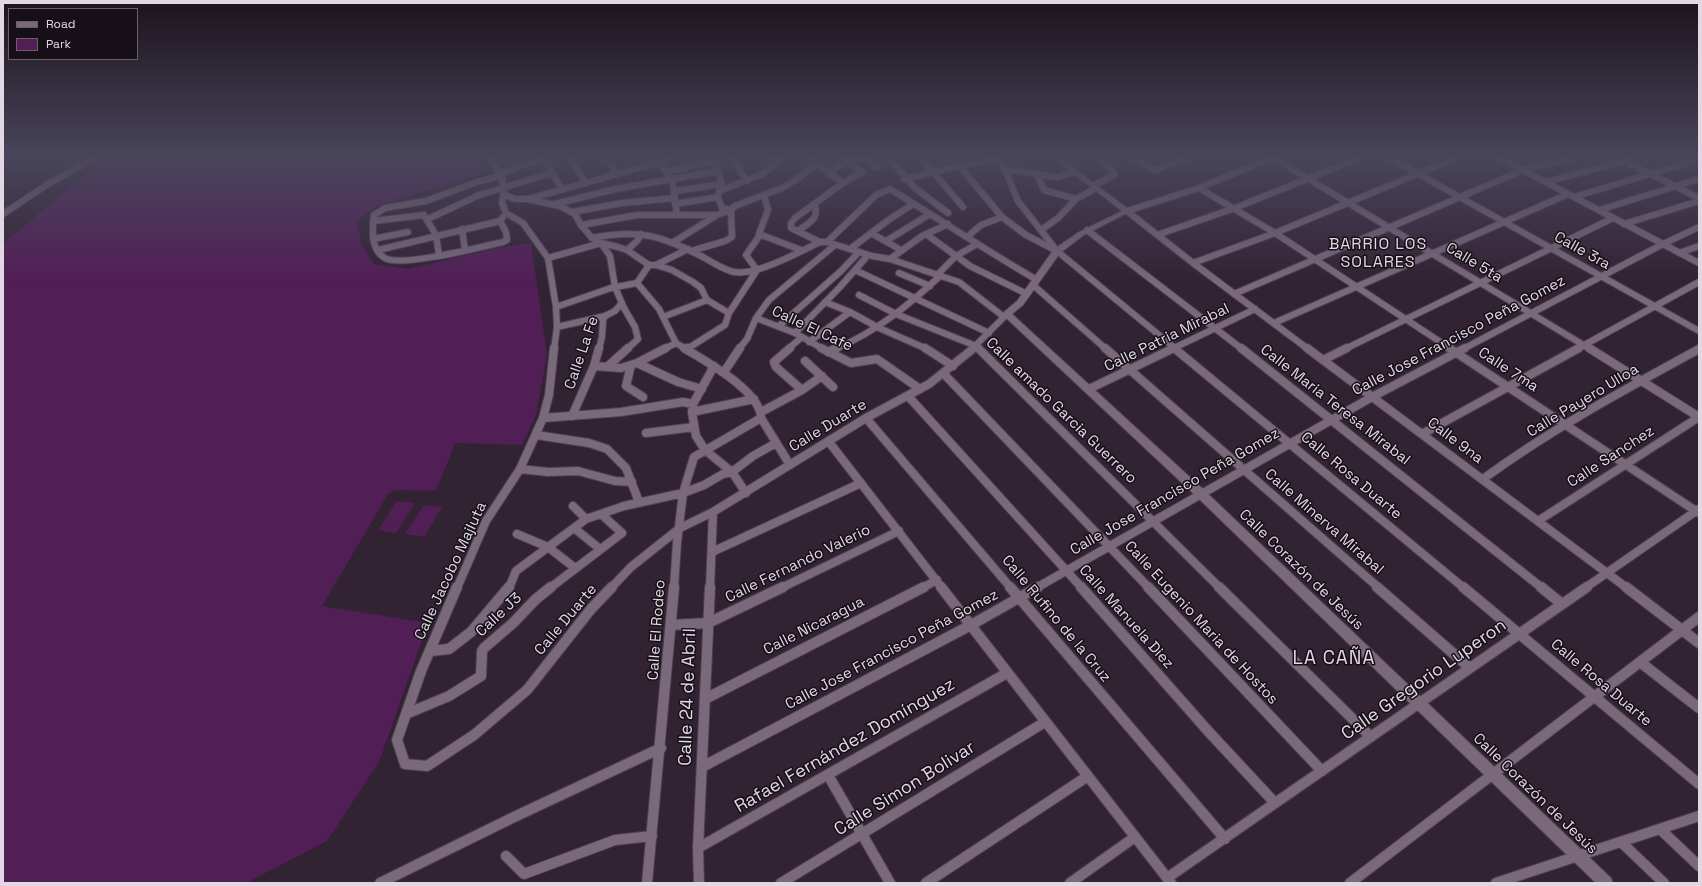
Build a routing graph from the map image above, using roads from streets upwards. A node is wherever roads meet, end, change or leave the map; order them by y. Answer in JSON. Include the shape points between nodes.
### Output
{"nodes":[{"id":1,"x":25,"y":199,"type":"edge"},
{"id":2,"x":430,"y":199,"type":"edge"},
{"id":3,"x":469,"y":199,"type":"edge"},
{"id":4,"x":503,"y":199,"type":"edge"},
{"id":5,"x":530,"y":199,"type":"edge"},
{"id":6,"x":575,"y":199,"type":"edge"},
{"id":7,"x":657,"y":199,"type":"edge"},
{"id":8,"x":675,"y":199,"type":"edge"},
{"id":9,"x":719,"y":199,"type":"edge"},
{"id":10,"x":754,"y":199,"type":"edge"},
{"id":11,"x":765,"y":199,"type":"edge"},
{"id":12,"x":822,"y":199,"type":"edge"},
{"id":13,"x":871,"y":199,"type":"edge"},
{"id":14,"x":906,"y":199,"type":"edge"},
{"id":15,"x":928,"y":199,"type":"edge"},
{"id":16,"x":956,"y":199,"type":"edge"},
{"id":17,"x":987,"y":199,"type":"edge"},
{"id":18,"x":1017,"y":199,"type":"edge"},
{"id":19,"x":1076,"y":199,"type":"edge"},
{"id":20,"x":1111,"y":199,"type":"edge"},
{"id":21,"x":1163,"y":199,"type":"edge"},
{"id":22,"x":1219,"y":199,"type":"edge"},
{"id":23,"x":1256,"y":199,"type":"edge"},
{"id":24,"x":1343,"y":199,"type":"edge"},
{"id":25,"x":1353,"y":199,"type":"edge"},
{"id":26,"x":1455,"y":199,"type":"edge"},
{"id":27,"x":1464,"y":199,"type":"edge"},
{"id":28,"x":1560,"y":199,"type":"edge"},
{"id":29,"x":1579,"y":199,"type":"edge"},
{"id":30,"x":1634,"y":199,"type":"edge"},
{"id":31,"x":1699,"y":200,"type":"edge"},
{"id":32,"x":1347,"y":202,"type":"junction"},
{"id":33,"x":555,"y":204,"type":"junction"},
{"id":34,"x":913,"y":204,"type":"junction"},
{"id":35,"x":815,"y":205,"type":"junction"},
{"id":36,"x":963,"y":207,"type":"dead end"},
{"id":37,"x":1235,"y":208,"type":"junction"},
{"id":38,"x":731,"y":210,"type":"junction"},
{"id":39,"x":1599,"y":210,"type":"junction"},
{"id":40,"x":1127,"y":211,"type":"junction"},
{"id":41,"x":572,"y":212,"type":"junction"},
{"id":42,"x":506,"y":213,"type":"junction"},
{"id":43,"x":948,"y":213,"type":"dead end"},
{"id":44,"x":3,"y":214,"type":"edge"},
{"id":45,"x":677,"y":214,"type":"junction"},
{"id":46,"x":930,"y":214,"type":"junction"},
{"id":47,"x":717,"y":215,"type":"junction"},
{"id":48,"x":426,"y":217,"type":"junction"},
{"id":49,"x":1002,"y":217,"type":"junction"},
{"id":50,"x":1613,"y":218,"type":"junction"},
{"id":51,"x":373,"y":221,"type":"junction"},
{"id":52,"x":500,"y":221,"type":"junction"},
{"id":53,"x":1504,"y":222,"type":"junction"},
{"id":54,"x":948,"y":224,"type":"junction"},
{"id":55,"x":1624,"y":224,"type":"junction"},
{"id":56,"x":581,"y":225,"type":"junction"},
{"id":57,"x":1699,"y":227,"type":"edge"},
{"id":58,"x":1389,"y":228,"type":"junction"},
{"id":59,"x":462,"y":229,"type":"junction"},
{"id":60,"x":1041,"y":230,"type":"junction"},
{"id":61,"x":1087,"y":230,"type":"junction"},
{"id":62,"x":798,"y":231,"type":"junction"},
{"id":63,"x":408,"y":232,"type":"dead end"},
{"id":64,"x":871,"y":233,"type":"junction"},
{"id":65,"x":1276,"y":233,"type":"junction"},
{"id":66,"x":641,"y":234,"type":"junction"},
{"id":67,"x":926,"y":234,"type":"junction"},
{"id":68,"x":436,"y":235,"type":"junction"},
{"id":69,"x":760,"y":235,"type":"junction"},
{"id":70,"x":1157,"y":235,"type":"junction"},
{"id":71,"x":967,"y":237,"type":"junction"},
{"id":72,"x":592,"y":238,"type":"junction"},
{"id":73,"x":373,"y":239,"type":"junction"},
{"id":74,"x":886,"y":241,"type":"junction"},
{"id":75,"x":820,"y":242,"type":"junction"},
{"id":76,"x":827,"y":242,"type":"junction"},
{"id":77,"x":601,"y":243,"type":"junction"},
{"id":78,"x":672,"y":243,"type":"junction"},
{"id":79,"x":977,"y":244,"type":"junction"},
{"id":80,"x":1663,"y":244,"type":"junction"},
{"id":81,"x":835,"y":245,"type":"junction"},
{"id":82,"x":1699,"y":246,"type":"edge"},
{"id":83,"x":1551,"y":248,"type":"junction"},
{"id":84,"x":850,"y":249,"type":"junction"},
{"id":85,"x":378,"y":250,"type":"junction"},
{"id":86,"x":465,"y":250,"type":"junction"},
{"id":87,"x":627,"y":250,"type":"junction"},
{"id":88,"x":690,"y":250,"type":"junction"},
{"id":89,"x":801,"y":250,"type":"junction"},
{"id":90,"x":901,"y":250,"type":"junction"},
{"id":91,"x":1057,"y":251,"type":"junction"},
{"id":92,"x":859,"y":252,"type":"junction"},
{"id":93,"x":1433,"y":253,"type":"junction"},
{"id":94,"x":1679,"y":253,"type":"junction"},
{"id":95,"x":868,"y":254,"type":"junction"},
{"id":96,"x":439,"y":255,"type":"junction"},
{"id":97,"x":956,"y":256,"type":"junction"},
{"id":98,"x":548,"y":258,"type":"junction"},
{"id":99,"x":890,"y":259,"type":"junction"},
{"id":100,"x":1315,"y":259,"type":"junction"},
{"id":101,"x":1192,"y":263,"type":"junction"},
{"id":102,"x":1699,"y":263,"type":"edge"},
{"id":103,"x":652,"y":265,"type":"junction"},
{"id":104,"x":757,"y":270,"type":"junction"},
{"id":105,"x":855,"y":270,"type":"junction"},
{"id":106,"x":899,"y":273,"type":"dead end"},
{"id":107,"x":940,"y":274,"type":"junction"},
{"id":108,"x":1601,"y":276,"type":"junction"},
{"id":109,"x":1481,"y":282,"type":"junction"},
{"id":110,"x":1699,"y":282,"type":"edge"},
{"id":111,"x":637,"y":283,"type":"junction"},
{"id":112,"x":1035,"y":283,"type":"junction"},
{"id":113,"x":930,"y":286,"type":"junction"},
{"id":114,"x":615,"y":287,"type":"junction"},
{"id":115,"x":1357,"y":287,"type":"junction"},
{"id":116,"x":1027,"y":294,"type":"junction"},
{"id":117,"x":1234,"y":294,"type":"junction"},
{"id":118,"x":859,"y":295,"type":"dead end"},
{"id":119,"x":916,"y":298,"type":"junction"},
{"id":120,"x":707,"y":300,"type":"junction"},
{"id":121,"x":825,"y":302,"type":"junction"},
{"id":122,"x":622,"y":303,"type":"junction"},
{"id":123,"x":1654,"y":306,"type":"junction"},
{"id":124,"x":556,"y":307,"type":"junction"},
{"id":125,"x":1255,"y":309,"type":"junction"},
{"id":126,"x":850,"y":312,"type":"junction"},
{"id":127,"x":729,"y":313,"type":"junction"},
{"id":128,"x":1531,"y":313,"type":"junction"},
{"id":129,"x":896,"y":314,"type":"junction"},
{"id":130,"x":605,"y":316,"type":"junction"},
{"id":131,"x":1005,"y":316,"type":"junction"},
{"id":132,"x":663,"y":317,"type":"junction"},
{"id":133,"x":756,"y":318,"type":"junction"},
{"id":134,"x":1406,"y":319,"type":"junction"},
{"id":135,"x":1274,"y":323,"type":"junction"},
{"id":136,"x":779,"y":326,"type":"junction"},
{"id":137,"x":557,"y":327,"type":"junction"},
{"id":138,"x":879,"y":328,"type":"junction"},
{"id":139,"x":1216,"y":328,"type":"junction"},
{"id":140,"x":1699,"y":331,"type":"edge"},
{"id":141,"x":989,"y":333,"type":"junction"},
{"id":142,"x":798,"y":335,"type":"junction"},
{"id":143,"x":809,"y":342,"type":"junction"},
{"id":144,"x":676,"y":343,"type":"junction"},
{"id":145,"x":1583,"y":345,"type":"junction"},
{"id":146,"x":976,"y":346,"type":"junction"},
{"id":147,"x":1175,"y":348,"type":"junction"},
{"id":148,"x":687,"y":349,"type":"junction"},
{"id":149,"x":1699,"y":349,"type":"edge"},
{"id":150,"x":828,"y":352,"type":"junction"},
{"id":151,"x":1457,"y":352,"type":"junction"},
{"id":152,"x":1323,"y":360,"type":"junction"},
{"id":153,"x":805,"y":361,"type":"dead end"},
{"id":154,"x":634,"y":364,"type":"junction"},
{"id":155,"x":594,"y":366,"type":"junction"},
{"id":156,"x":714,"y":366,"type":"junction"},
{"id":157,"x":953,"y":366,"type":"junction"},
{"id":158,"x":607,"y":368,"type":"junction"},
{"id":159,"x":1130,"y":369,"type":"junction"},
{"id":160,"x":724,"y":372,"type":"junction"},
{"id":161,"x":943,"y":373,"type":"junction"},
{"id":162,"x":822,"y":376,"type":"junction"},
{"id":163,"x":1643,"y":381,"type":"junction"},
{"id":164,"x":1508,"y":386,"type":"junction"},
{"id":165,"x":834,"y":387,"type":"dead end"},
{"id":166,"x":702,"y":389,"type":"junction"},
{"id":167,"x":920,"y":389,"type":"junction"},
{"id":168,"x":1089,"y":389,"type":"junction"},
{"id":169,"x":802,"y":390,"type":"junction"},
{"id":170,"x":908,"y":396,"type":"junction"},
{"id":171,"x":643,"y":397,"type":"dead end"},
{"id":172,"x":1372,"y":397,"type":"junction"},
{"id":173,"x":754,"y":399,"type":"junction"},
{"id":174,"x":693,"y":408,"type":"junction"},
{"id":175,"x":761,"y":415,"type":"junction"},
{"id":176,"x":572,"y":416,"type":"junction"},
{"id":177,"x":543,"y":418,"type":"junction"},
{"id":178,"x":866,"y":418,"type":"junction"},
{"id":179,"x":1699,"y":418,"type":"edge"},
{"id":180,"x":1332,"y":420,"type":"junction"},
{"id":181,"x":1567,"y":426,"type":"junction"},
{"id":182,"x":694,"y":427,"type":"junction"},
{"id":183,"x":646,"y":433,"type":"dead end"},
{"id":184,"x":1422,"y":434,"type":"junction"},
{"id":185,"x":536,"y":435,"type":"junction"},
{"id":186,"x":829,"y":442,"type":"junction"},
{"id":187,"x":776,"y":443,"type":"junction"},
{"id":188,"x":1290,"y":444,"type":"junction"},
{"id":189,"x":705,"y":450,"type":"junction"},
{"id":190,"x":1626,"y":465,"type":"junction"},
{"id":191,"x":790,"y":466,"type":"junction"},
{"id":192,"x":520,"y":469,"type":"junction"},
{"id":193,"x":1244,"y":470,"type":"junction"},
{"id":194,"x":732,"y":472,"type":"junction"},
{"id":195,"x":1483,"y":479,"type":"junction"},
{"id":196,"x":632,"y":482,"type":"junction"},
{"id":197,"x":862,"y":483,"type":"junction"},
{"id":198,"x":746,"y":492,"type":"junction"},
{"id":199,"x":683,"y":493,"type":"junction"},
{"id":200,"x":1201,"y":494,"type":"junction"},
{"id":201,"x":639,"y":502,"type":"junction"},
{"id":202,"x":573,"y":506,"type":"dead end"},
{"id":203,"x":1698,"y":511,"type":"edge"},
{"id":204,"x":713,"y":512,"type":"junction"},
{"id":205,"x":601,"y":514,"type":"junction"},
{"id":206,"x":586,"y":519,"type":"junction"},
{"id":207,"x":1154,"y":521,"type":"junction"},
{"id":208,"x":1538,"y":521,"type":"junction"},
{"id":209,"x":574,"y":528,"type":"junction"},
{"id":210,"x":680,"y":528,"type":"junction"},
{"id":211,"x":899,"y":531,"type":"junction"},
{"id":212,"x":517,"y":534,"type":"dead end"},
{"id":213,"x":1109,"y":546,"type":"junction"},
{"id":214,"x":548,"y":547,"type":"junction"},
{"id":215,"x":600,"y":548,"type":"junction"},
{"id":216,"x":712,"y":552,"type":"junction"},
{"id":217,"x":575,"y":568,"type":"junction"},
{"id":218,"x":1066,"y":570,"type":"junction"},
{"id":219,"x":1608,"y":573,"type":"junction"},
{"id":220,"x":937,"y":580,"type":"junction"},
{"id":221,"x":1019,"y":597,"type":"junction"},
{"id":222,"x":1562,"y":604,"type":"junction"},
{"id":223,"x":1699,"y":617,"type":"edge"},
{"id":224,"x":708,"y":623,"type":"junction"},
{"id":225,"x":672,"y":625,"type":"junction"},
{"id":226,"x":971,"y":625,"type":"junction"},
{"id":227,"x":1682,"y":630,"type":"junction"},
{"id":228,"x":1520,"y":634,"type":"junction"},
{"id":229,"x":1699,"y":643,"type":"edge"},
{"id":230,"x":430,"y":651,"type":"junction"},
{"id":231,"x":1640,"y":662,"type":"junction"},
{"id":232,"x":1470,"y":668,"type":"junction"},
{"id":233,"x":1007,"y":673,"type":"junction"},
{"id":234,"x":1594,"y":697,"type":"junction"},
{"id":235,"x":705,"y":699,"type":"junction"},
{"id":236,"x":1418,"y":704,"type":"junction"},
{"id":237,"x":1699,"y":708,"type":"edge"},
{"id":238,"x":406,"y":714,"type":"junction"},
{"id":239,"x":1045,"y":722,"type":"junction"},
{"id":240,"x":1371,"y":737,"type":"junction"},
{"id":241,"x":661,"y":748,"type":"junction"},
{"id":242,"x":427,"y":766,"type":"joint"},
{"id":243,"x":702,"y":767,"type":"junction"},
{"id":244,"x":1322,"y":771,"type":"junction"},
{"id":245,"x":1493,"y":774,"type":"junction"},
{"id":246,"x":828,"y":775,"type":"junction"},
{"id":247,"x":1088,"y":776,"type":"junction"},
{"id":248,"x":1699,"y":784,"type":"edge"},
{"id":249,"x":1275,"y":804,"type":"junction"},
{"id":250,"x":1698,"y":818,"type":"edge"},
{"id":251,"x":1660,"y":829,"type":"junction"},
{"id":252,"x":862,"y":835,"type":"junction"},
{"id":253,"x":652,"y":836,"type":"junction"},
{"id":254,"x":1135,"y":837,"type":"junction"},
{"id":255,"x":1225,"y":839,"type":"junction"},
{"id":256,"x":1621,"y":842,"type":"junction"},
{"id":257,"x":698,"y":848,"type":"junction"},
{"id":258,"x":506,"y":856,"type":"dead end"},
{"id":259,"x":1578,"y":856,"type":"junction"},
{"id":260,"x":1699,"y":866,"type":"edge"},
{"id":261,"x":1169,"y":881,"type":"edge"},
{"id":262,"x":380,"y":883,"type":"edge"},
{"id":263,"x":647,"y":883,"type":"edge"},
{"id":264,"x":699,"y":883,"type":"edge"},
{"id":265,"x":781,"y":883,"type":"edge"},
{"id":266,"x":890,"y":883,"type":"edge"},
{"id":267,"x":926,"y":883,"type":"edge"},
{"id":268,"x":1070,"y":883,"type":"edge"},
{"id":269,"x":1350,"y":883,"type":"edge"},
{"id":270,"x":1496,"y":883,"type":"edge"},
{"id":271,"x":1606,"y":883,"type":"edge"},
{"id":272,"x":1664,"y":883,"type":"edge"}],
"edges":[{"from":1,"to":44,"type":"street"},
{"from":2,"to":51,"type":"street","via":[[385,208],[374,215]]},
{"from":3,"to":48,"type":"street"},
{"from":4,"to":42,"type":"street","via":[[502,204]]},
{"from":5,"to":33,"type":"street"},
{"from":6,"to":33,"type":"street"},
{"from":7,"to":41,"type":"street","via":[[622,202]]},
{"from":8,"to":45,"type":"street"},
{"from":9,"to":38,"type":"street","via":[[722,208]]},
{"from":10,"to":38,"type":"street"},
{"from":11,"to":69,"type":"street","via":[[768,210],[758,233]]},
{"from":12,"to":35,"type":"street"},
{"from":13,"to":76,"type":"street","name":"Calle Minerva Mirabal"},
{"from":14,"to":34,"type":"street","name":"Calle Minerva Mirabal"},
{"from":15,"to":43,"type":"street"},
{"from":16,"to":36,"type":"street"},
{"from":17,"to":49,"type":"street","name":"Calle Rosa Duarte"},
{"from":18,"to":60,"type":"street"},
{"from":19,"to":60,"type":"street","via":[[1058,218]]},
{"from":20,"to":40,"type":"street"},
{"from":21,"to":40,"type":"street","name":"Calle Duarte"},
{"from":22,"to":37,"type":"street","name":"Calle 7ma"},
{"from":23,"to":37,"type":"street"},
{"from":24,"to":32,"type":"street","name":"Calle 5ta"},
{"from":25,"to":32,"type":"street"},
{"from":26,"to":58,"type":"street"},
{"from":27,"to":53,"type":"street","name":"Calle 3ra"},
{"from":28,"to":53,"type":"street"},
{"from":29,"to":39,"type":"street"},
{"from":30,"to":39,"type":"street"},
{"from":31,"to":55,"type":"street"},
{"from":32,"to":58,"type":"street","name":"Calle 5ta"},
{"from":32,"to":65,"type":"street"},
{"from":33,"to":41,"type":"street"},
{"from":34,"to":46,"type":"street","name":"Calle Minerva Mirabal"},
{"from":34,"to":64,"type":"street"},
{"from":35,"to":62,"type":"street","via":[[816,217]]},
{"from":35,"to":62,"type":"street","via":[[791,223],[790,227]]},
{"from":37,"to":65,"type":"street","name":"Calle 7ma"},
{"from":37,"to":70,"type":"street"},
{"from":38,"to":47,"type":"street"},
{"from":38,"to":88,"type":"street","via":[[732,237]]},
{"from":39,"to":50,"type":"street"},
{"from":40,"to":61,"type":"street","name":"Calle Duarte"},
{"from":40,"to":70,"type":"street","name":"Calle 9na"},
{"from":41,"to":56,"type":"street"},
{"from":42,"to":52,"type":"street"},
{"from":42,"to":98,"type":"street","name":"Calle Jacobo Majluta","via":[[523,223]]},
{"from":45,"to":47,"type":"street"},
{"from":45,"to":56,"type":"street","via":[[620,217]]},
{"from":46,"to":54,"type":"street","name":"Calle Minerva Mirabal"},
{"from":46,"to":74,"type":"street"},
{"from":47,"to":78,"type":"street"},
{"from":48,"to":51,"type":"street"},
{"from":48,"to":68,"type":"street"},
{"from":49,"to":71,"type":"street","via":[[981,225]]},
{"from":49,"to":91,"type":"street","name":"Calle Rosa Duarte","via":[[1026,235]]},
{"from":50,"to":55,"type":"street"},
{"from":50,"to":83,"type":"street"},
{"from":51,"to":73,"type":"street"},
{"from":52,"to":59,"type":"street"},
{"from":52,"to":86,"type":"street","via":[[505,227],[506,240]]},
{"from":53,"to":83,"type":"street","name":"Calle 3ra"},
{"from":53,"to":93,"type":"street"},
{"from":54,"to":67,"type":"street"},
{"from":54,"to":71,"type":"street","name":"Calle Minerva Mirabal"},
{"from":55,"to":80,"type":"street"},
{"from":56,"to":72,"type":"street"},
{"from":57,"to":80,"type":"street","name":"Calle Jose Francisco Peña Gomez"},
{"from":58,"to":93,"type":"street","name":"Calle 5ta"},
{"from":58,"to":100,"type":"street"},
{"from":59,"to":68,"type":"street"},
{"from":59,"to":86,"type":"street"},
{"from":60,"to":91,"type":"street"},
{"from":61,"to":91,"type":"street","name":"Calle Duarte"},
{"from":61,"to":139,"type":"street","name":"Calle Maria Teresa Mirabal"},
{"from":62,"to":75,"type":"street"},
{"from":63,"to":73,"type":"street"},
{"from":64,"to":74,"type":"street"},
{"from":64,"to":84,"type":"street"},
{"from":65,"to":100,"type":"street","name":"Calle 7ma"},
{"from":65,"to":101,"type":"street"},
{"from":66,"to":72,"type":"street","via":[[614,234]]},
{"from":66,"to":78,"type":"street"},
{"from":66,"to":87,"type":"street"},
{"from":67,"to":90,"type":"street"},
{"from":67,"to":97,"type":"street"},
{"from":68,"to":85,"type":"street"},
{"from":68,"to":96,"type":"street"},
{"from":69,"to":89,"type":"street"},
{"from":69,"to":104,"type":"street","via":[[746,255]]},
{"from":70,"to":101,"type":"street","name":"Calle 9na"},
{"from":71,"to":79,"type":"street","name":"Calle Minerva Mirabal"},
{"from":72,"to":77,"type":"street"},
{"from":73,"to":85,"type":"street"},
{"from":74,"to":90,"type":"street"},
{"from":75,"to":76,"type":"street"},
{"from":75,"to":89,"type":"street"},
{"from":76,"to":81,"type":"street"},
{"from":77,"to":87,"type":"street"},
{"from":77,"to":98,"type":"street"},
{"from":77,"to":114,"type":"street","via":[[610,256]]},
{"from":78,"to":88,"type":"street"},
{"from":79,"to":97,"type":"street"},
{"from":79,"to":112,"type":"street","name":"Calle Minerva Mirabal"},
{"from":80,"to":94,"type":"street"},
{"from":80,"to":108,"type":"street","name":"Calle Jose Francisco Peña Gomez"},
{"from":81,"to":84,"type":"street"},
{"from":81,"to":133,"type":"street","via":[[769,300]]},
{"from":82,"to":94,"type":"street"},
{"from":83,"to":108,"type":"street","name":"Calle 3ra"},
{"from":83,"to":109,"type":"street"},
{"from":84,"to":92,"type":"street"},
{"from":85,"to":96,"type":"street","via":[[387,259],[395,260]]},
{"from":86,"to":96,"type":"street"},
{"from":87,"to":103,"type":"street"},
{"from":88,"to":103,"type":"street"},
{"from":88,"to":104,"type":"street","via":[[732,272]]},
{"from":89,"to":104,"type":"street"},
{"from":90,"to":99,"type":"street"},
{"from":91,"to":112,"type":"street","name":"Calle Duarte"},
{"from":91,"to":147,"type":"street","name":"Calle Rosa Duarte"},
{"from":92,"to":95,"type":"street"},
{"from":92,"to":136,"type":"street"},
{"from":93,"to":109,"type":"street","name":"Calle 5ta"},
{"from":93,"to":115,"type":"street"},
{"from":94,"to":102,"type":"street"},
{"from":95,"to":99,"type":"street"},
{"from":95,"to":105,"type":"street"},
{"from":97,"to":107,"type":"street"},
{"from":97,"to":116,"type":"street"},
{"from":98,"to":124,"type":"street","name":"Calle Jacobo Majluta"},
{"from":99,"to":107,"type":"street"},
{"from":100,"to":115,"type":"street","name":"Calle 7ma"},
{"from":100,"to":117,"type":"street"},
{"from":101,"to":117,"type":"street","name":"Calle 9na"},
{"from":103,"to":111,"type":"street"},
{"from":103,"to":120,"type":"street","via":[[672,270],[693,282],[701,288]]},
{"from":104,"to":127,"type":"street"},
{"from":105,"to":119,"type":"street"},
{"from":105,"to":121,"type":"street"},
{"from":106,"to":113,"type":"street"},
{"from":107,"to":113,"type":"street"},
{"from":107,"to":131,"type":"street","via":[[959,282]]},
{"from":108,"to":123,"type":"street","name":"Calle 3ra"},
{"from":108,"to":128,"type":"street","name":"Calle Jose Francisco Peña Gomez"},
{"from":109,"to":128,"type":"street","name":"Calle 5ta"},
{"from":109,"to":134,"type":"street"},
{"from":110,"to":123,"type":"street"},
{"from":111,"to":114,"type":"street"},
{"from":111,"to":132,"type":"street","via":[[660,309]]},
{"from":112,"to":116,"type":"street","name":"Calle Duarte"},
{"from":112,"to":159,"type":"street","name":"Calle Minerva Mirabal"},
{"from":113,"to":119,"type":"street"},
{"from":114,"to":122,"type":"street"},
{"from":114,"to":124,"type":"street"},
{"from":115,"to":134,"type":"street","name":"Calle 7ma"},
{"from":115,"to":135,"type":"street"},
{"from":116,"to":131,"type":"street","name":"Calle Duarte"},
{"from":117,"to":125,"type":"street","name":"Calle 9na"},
{"from":118,"to":129,"type":"street","name":"Calle amado Garcia Guerrero"},
{"from":119,"to":129,"type":"street"},
{"from":119,"to":141,"type":"street"},
{"from":120,"to":127,"type":"street"},
{"from":120,"to":132,"type":"street"},
{"from":121,"to":126,"type":"street"},
{"from":121,"to":142,"type":"street"},
{"from":122,"to":130,"type":"street","name":"Calle La Fe","via":[[615,311]]},
{"from":122,"to":158,"type":"street","via":[[635,327],[638,339]]},
{"from":123,"to":140,"type":"street","name":"Calle 3ra"},
{"from":123,"to":145,"type":"street"},
{"from":124,"to":137,"type":"street","name":"Calle Jacobo Majluta"},
{"from":125,"to":135,"type":"street","name":"Calle 9na"},
{"from":125,"to":139,"type":"street","name":"Calle Patria Mirabal"},
{"from":126,"to":138,"type":"street"},
{"from":126,"to":143,"type":"street"},
{"from":127,"to":148,"type":"street","via":[[722,328]]},
{"from":128,"to":145,"type":"street","name":"Calle 5ta"},
{"from":128,"to":151,"type":"street","name":"Calle Jose Francisco Peña Gomez"},
{"from":129,"to":138,"type":"street"},
{"from":129,"to":146,"type":"street","name":"Calle amado Garcia Guerrero"},
{"from":130,"to":137,"type":"street"},
{"from":130,"to":155,"type":"street","name":"Calle La Fe"},
{"from":131,"to":141,"type":"street","name":"Calle Duarte"},
{"from":131,"to":168,"type":"street","name":"Calle Corazón de Jesús"},
{"from":132,"to":144,"type":"street"},
{"from":133,"to":136,"type":"street","name":"Calle El Cafe"},
{"from":133,"to":160,"type":"street","via":[[747,339]]},
{"from":134,"to":151,"type":"street","name":"Calle 7ma"},
{"from":134,"to":152,"type":"street"},
{"from":135,"to":152,"type":"street","name":"Calle 9na"},
{"from":136,"to":142,"type":"street","name":"Calle El Cafe"},
{"from":137,"to":177,"type":"street","name":"Calle Jacobo Majluta","via":[[549,395]]},
{"from":138,"to":150,"type":"street"},
{"from":138,"to":157,"type":"street","via":[[927,349]]},
{"from":139,"to":147,"type":"street","name":"Calle Patria Mirabal"},
{"from":139,"to":180,"type":"street","name":"Calle Maria Teresa Mirabal"},
{"from":141,"to":146,"type":"street","name":"Calle Duarte"},
{"from":142,"to":143,"type":"street","name":"Calle El Cafe"},
{"from":142,"to":169,"type":"street","via":[[774,362],[776,367]]},
{"from":143,"to":150,"type":"street","name":"Calle El Cafe"},
{"from":144,"to":148,"type":"street"},
{"from":144,"to":154,"type":"street"},
{"from":145,"to":163,"type":"street","name":"Calle 5ta"},
{"from":145,"to":164,"type":"street"},
{"from":146,"to":157,"type":"street","name":"Calle Duarte"},
{"from":146,"to":207,"type":"street","name":"Calle amado Garcia Guerrero"},
{"from":147,"to":159,"type":"street","name":"Calle Patria Mirabal"},
{"from":147,"to":188,"type":"street","name":"Calle Rosa Duarte"},
{"from":148,"to":156,"type":"street"},
{"from":149,"to":163,"type":"street","name":"Calle Payero Ulloa"},
{"from":150,"to":167,"type":"street","name":"Calle El Cafe","via":[[851,363],[877,359]]},
{"from":151,"to":164,"type":"street","name":"Calle 7ma"},
{"from":151,"to":172,"type":"street","name":"Calle Jose Francisco Peña Gomez"},
{"from":152,"to":172,"type":"street","name":"Calle 9na"},
{"from":153,"to":162,"type":"street"},
{"from":154,"to":158,"type":"street","via":[[621,368]]},
{"from":154,"to":166,"type":"street"},
{"from":154,"to":171,"type":"street","via":[[626,386]]},
{"from":155,"to":158,"type":"street"},
{"from":155,"to":176,"type":"street","name":"Calle La Fe"},
{"from":156,"to":160,"type":"street"},
{"from":156,"to":166,"type":"street"},
{"from":157,"to":161,"type":"street","name":"Calle Duarte"},
{"from":159,"to":168,"type":"street","name":"Calle Patria Mirabal"},
{"from":159,"to":193,"type":"street","name":"Calle Minerva Mirabal"},
{"from":160,"to":173,"type":"street"},
{"from":161,"to":167,"type":"street","name":"Calle Duarte"},
{"from":161,"to":213,"type":"street","name":"Calle Eugenio Maria de Hostos"},
{"from":162,"to":165,"type":"street"},
{"from":162,"to":169,"type":"street","name":"Calle El Rodeo"},
{"from":163,"to":179,"type":"street","name":"Calle 5ta"},
{"from":163,"to":181,"type":"street","name":"Calle Payero Ulloa","via":[[1601,403]]},
{"from":164,"to":181,"type":"street","name":"Calle 7ma"},
{"from":164,"to":184,"type":"street"},
{"from":166,"to":174,"type":"street"},
{"from":167,"to":170,"type":"street","name":"Calle Duarte"},
{"from":168,"to":200,"type":"street","name":"Calle Corazón de Jesús"},
{"from":169,"to":175,"type":"street","name":"Calle El Rodeo"},
{"from":170,"to":178,"type":"street","name":"Calle Duarte"},
{"from":170,"to":218,"type":"street","name":"Calle Manuela Diez"},
{"from":172,"to":180,"type":"street","name":"Calle Jose Francisco Peña Gomez"},
{"from":172,"to":184,"type":"street","name":"Calle 9na"},
{"from":173,"to":174,"type":"street"},
{"from":173,"to":175,"type":"street"},
{"from":174,"to":176,"type":"street","via":[[683,402],[621,412]]},
{"from":174,"to":182,"type":"street"},
{"from":175,"to":187,"type":"street"},
{"from":175,"to":189,"type":"street","name":"Calle El Rodeo"},
{"from":176,"to":177,"type":"street"},
{"from":177,"to":185,"type":"street","name":"Calle Jacobo Majluta"},
{"from":178,"to":186,"type":"street","name":"Calle Duarte"},
{"from":178,"to":221,"type":"street","name":"Calle Rufino de la Cruz"},
{"from":179,"to":190,"type":"street","name":"Calle Sanchez"},
{"from":180,"to":188,"type":"street","name":"Calle Jose Francisco Peña Gomez"},
{"from":180,"to":222,"type":"street","name":"Calle Maria Teresa Mirabal"},
{"from":181,"to":190,"type":"street","name":"Calle 7ma"},
{"from":181,"to":195,"type":"street","name":"Calle Payero Ulloa"},
{"from":182,"to":183,"type":"street"},
{"from":182,"to":189,"type":"street","via":[[696,436]]},
{"from":184,"to":195,"type":"street","name":"Calle 9na"},
{"from":185,"to":192,"type":"street","name":"Calle Jacobo Majluta"},
{"from":185,"to":196,"type":"street","via":[[589,443],[607,449],[626,468]]},
{"from":186,"to":191,"type":"street","name":"Calle Duarte"},
{"from":186,"to":197,"type":"street"},
{"from":187,"to":191,"type":"street"},
{"from":187,"to":194,"type":"street"},
{"from":188,"to":193,"type":"street","name":"Calle Jose Francisco Peña Gomez"},
{"from":188,"to":228,"type":"street","name":"Calle Rosa Duarte"},
{"from":189,"to":194,"type":"street"},
{"from":189,"to":199,"type":"street","name":"Calle El Rodeo","via":[[694,457]]},
{"from":190,"to":203,"type":"street","name":"Calle 7ma"},
{"from":190,"to":208,"type":"street","name":"Calle Sanchez"},
{"from":191,"to":198,"type":"street","name":"Calle Duarte"},
{"from":192,"to":196,"type":"street","via":[[548,472],[578,471],[615,481]]},
{"from":192,"to":230,"type":"street","name":"Calle Jacobo Majluta","via":[[486,521]]},
{"from":193,"to":200,"type":"street","name":"Calle Jose Francisco Peña Gomez"},
{"from":193,"to":232,"type":"street","name":"Calle Minerva Mirabal"},
{"from":194,"to":198,"type":"street"},
{"from":194,"to":199,"type":"street"},
{"from":195,"to":208,"type":"street","name":"Calle 9na"},
{"from":196,"to":201,"type":"street"},
{"from":197,"to":211,"type":"street"},
{"from":197,"to":216,"type":"street"},
{"from":198,"to":204,"type":"street","name":"Calle Duarte"},
{"from":199,"to":201,"type":"street"},
{"from":199,"to":210,"type":"street","name":"Calle El Rodeo"},
{"from":200,"to":207,"type":"street","name":"Calle Jose Francisco Peña Gomez"},
{"from":200,"to":236,"type":"street","name":"Calle Corazón de Jesús"},
{"from":201,"to":205,"type":"street"},
{"from":202,"to":206,"type":"street"},
{"from":203,"to":219,"type":"street","name":"Calle Gregorio Luperon"},
{"from":204,"to":210,"type":"street","name":"Calle Duarte"},
{"from":204,"to":216,"type":"street","name":"Calle 24 de Abril"},
{"from":205,"to":206,"type":"street"},
{"from":205,"to":215,"type":"street","name":"Calle J3","via":[[622,533]]},
{"from":206,"to":209,"type":"street"},
{"from":207,"to":213,"type":"street","name":"Calle Jose Francisco Peña Gomez"},
{"from":207,"to":240,"type":"street","name":"Calle amado Garcia Guerrero"},
{"from":208,"to":219,"type":"street","name":"Calle 9na"},
{"from":209,"to":214,"type":"street"},
{"from":209,"to":215,"type":"street"},
{"from":210,"to":225,"type":"street","name":"Calle El Rodeo"},
{"from":210,"to":242,"type":"street","name":"Calle Duarte","via":[[631,567],[591,609],[527,690],[474,736]]},
{"from":211,"to":220,"type":"street"},
{"from":211,"to":224,"type":"street","name":"Calle Fernando Valerio"},
{"from":212,"to":214,"type":"street"},
{"from":213,"to":218,"type":"street","name":"Calle Jose Francisco Peña Gomez"},
{"from":213,"to":244,"type":"street","name":"Calle Eugenio Maria de Hostos"},
{"from":214,"to":217,"type":"street"},
{"from":214,"to":230,"type":"street","via":[[516,571],[509,588],[471,632],[449,649]]},
{"from":215,"to":217,"type":"street","name":"Calle J3"},
{"from":216,"to":224,"type":"street","name":"Calle 24 de Abril"},
{"from":217,"to":238,"type":"street","name":"Calle J3","via":[[536,599],[484,648],[481,676],[449,696]]},
{"from":218,"to":221,"type":"street","name":"Calle Jose Francisco Peña Gomez"},
{"from":218,"to":249,"type":"street","name":"Calle Manuela Diez"},
{"from":219,"to":222,"type":"street","name":"Calle Gregorio Luperon"},
{"from":219,"to":227,"type":"street","name":"Calle 9na"},
{"from":220,"to":226,"type":"street"},
{"from":220,"to":235,"type":"street","name":"Calle Nicaragua"},
{"from":221,"to":226,"type":"street","name":"Calle Jose Francisco Peña Gomez"},
{"from":221,"to":255,"type":"street","name":"Calle Rufino de la Cruz"},
{"from":222,"to":228,"type":"street","name":"Calle Gregorio Luperon"},
{"from":223,"to":227,"type":"street"},
{"from":224,"to":225,"type":"street"},
{"from":224,"to":235,"type":"street","name":"Calle 24 de Abril"},
{"from":225,"to":241,"type":"street","name":"Calle El Rodeo"},
{"from":226,"to":233,"type":"street"},
{"from":226,"to":243,"type":"street","name":"Calle Jose Francisco Peña Gomez"},
{"from":227,"to":229,"type":"street","name":"Calle 9na"},
{"from":227,"to":231,"type":"street"},
{"from":228,"to":232,"type":"street","name":"Calle Gregorio Luperon"},
{"from":228,"to":234,"type":"street","name":"Calle Rosa Duarte"},
{"from":230,"to":238,"type":"street","name":"Calle Jacobo Majluta"},
{"from":231,"to":234,"type":"street"},
{"from":231,"to":237,"type":"street"},
{"from":232,"to":236,"type":"street","name":"Calle Gregorio Luperon"},
{"from":233,"to":239,"type":"street"},
{"from":233,"to":246,"type":"street","name":"Rafael Fernández Domínguez"},
{"from":234,"to":245,"type":"street"},
{"from":234,"to":248,"type":"street","name":"Calle Rosa Duarte"},
{"from":235,"to":243,"type":"street","name":"Calle 24 de Abril"},
{"from":236,"to":240,"type":"street","name":"Calle Gregorio Luperon"},
{"from":236,"to":245,"type":"street","name":"Calle Corazón de Jesús"},
{"from":238,"to":242,"type":"street","name":"Calle Jacobo Majluta","via":[[397,740],[405,764]]},
{"from":239,"to":247,"type":"street"},
{"from":239,"to":252,"type":"street","name":"Calle Simon Bolivar"},
{"from":240,"to":244,"type":"street","name":"Calle Gregorio Luperon"},
{"from":241,"to":253,"type":"street","name":"Calle El Rodeo"},
{"from":241,"to":262,"type":"street"},
{"from":243,"to":257,"type":"street","name":"Calle 24 de Abril"},
{"from":244,"to":249,"type":"street","name":"Calle Gregorio Luperon"},
{"from":245,"to":259,"type":"street","name":"Calle Corazón de Jesús"},
{"from":245,"to":269,"type":"street"},
{"from":246,"to":252,"type":"street"},
{"from":246,"to":257,"type":"street","name":"Rafael Fernández Domínguez"},
{"from":247,"to":254,"type":"street"},
{"from":247,"to":267,"type":"street"},
{"from":249,"to":255,"type":"street","name":"Calle Gregorio Luperon"},
{"from":250,"to":251,"type":"street"},
{"from":251,"to":256,"type":"street"},
{"from":251,"to":260,"type":"street"},
{"from":252,"to":265,"type":"street","name":"Calle Simon Bolivar"},
{"from":252,"to":266,"type":"street"},
{"from":253,"to":258,"type":"street","via":[[615,840],[524,874]]},
{"from":253,"to":263,"type":"street","name":"Calle El Rodeo"},
{"from":254,"to":261,"type":"street"},
{"from":254,"to":268,"type":"street"},
{"from":255,"to":261,"type":"street","name":"Calle Gregorio Luperon"},
{"from":256,"to":259,"type":"street"},
{"from":256,"to":272,"type":"street"},
{"from":257,"to":264,"type":"street","name":"Calle 24 de Abril"},
{"from":259,"to":270,"type":"street"},
{"from":259,"to":271,"type":"street","name":"Calle Corazón de Jesús"}]}
